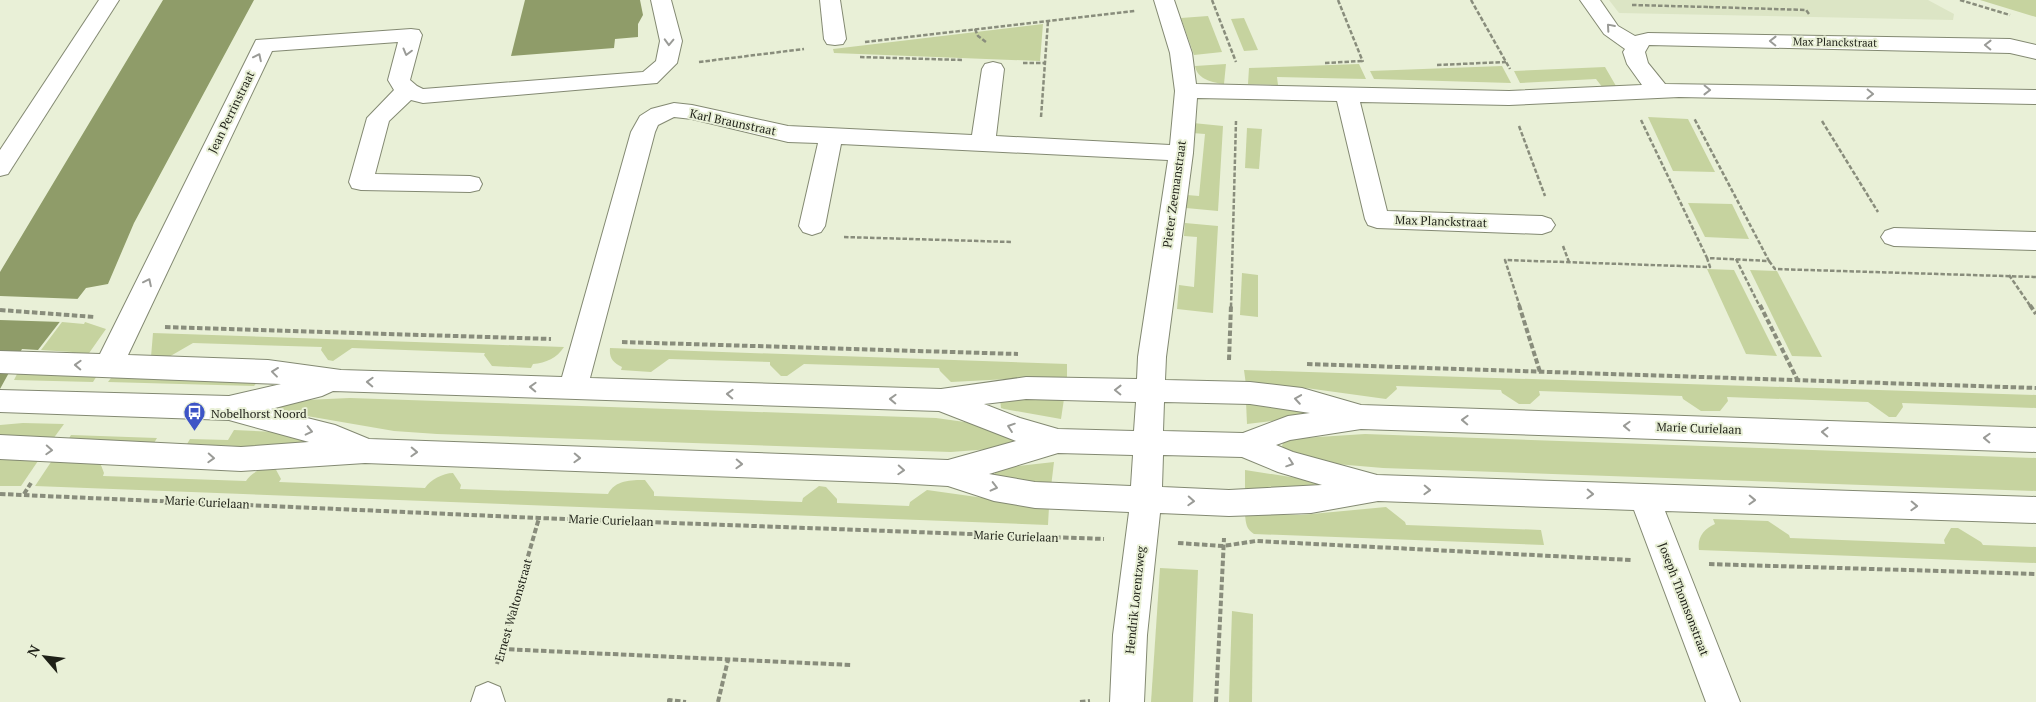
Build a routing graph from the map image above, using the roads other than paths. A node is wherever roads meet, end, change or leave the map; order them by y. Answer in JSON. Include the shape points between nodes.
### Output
{"nodes":[{"id":1,"x":109,"y":0,"type":"edge"},
{"id":2,"x":661,"y":0,"type":"edge"},
{"id":3,"x":830,"y":0,"type":"edge"},
{"id":4,"x":1590,"y":0,"type":"edge"},
{"id":5,"x":1166,"y":4,"type":"edge"},
{"id":6,"x":835,"y":39,"type":"dead end"},
{"id":7,"x":1636,"y":46,"type":"junction"},
{"id":8,"x":2036,"y":52,"type":"edge"},
{"id":9,"x":993,"y":69,"type":"dead end"},
{"id":10,"x":649,"y":78,"type":"junction"},
{"id":11,"x":1669,"y":90,"type":"junction"},
{"id":12,"x":407,"y":91,"type":"junction"},
{"id":13,"x":1186,"y":91,"type":"junction"},
{"id":14,"x":1347,"y":95,"type":"junction"},
{"id":15,"x":2036,"y":97,"type":"edge"},
{"id":16,"x":659,"y":114,"type":"junction"},
{"id":17,"x":831,"y":136,"type":"junction"},
{"id":18,"x":984,"y":143,"type":"junction"},
{"id":19,"x":1181,"y":153,"type":"junction"},
{"id":20,"x":0,"y":168,"type":"edge"},
{"id":21,"x":470,"y":184,"type":"dead end"},
{"id":22,"x":1542,"y":225,"type":"dead end"},
{"id":23,"x":812,"y":226,"type":"road end"},
{"id":24,"x":1894,"y":237,"type":"road end"},
{"id":25,"x":2036,"y":241,"type":"edge"},
{"id":26,"x":8,"y":362,"type":"edge"},
{"id":27,"x":110,"y":366,"type":"junction"},
{"id":28,"x":341,"y":381,"type":"junction"},
{"id":29,"x":573,"y":388,"type":"junction"},
{"id":30,"x":1150,"y":391,"type":"junction"},
{"id":31,"x":941,"y":400,"type":"junction"},
{"id":32,"x":0,"y":401,"type":"edge"},
{"id":33,"x":229,"y":408,"type":"junction"},
{"id":34,"x":1361,"y":418,"type":"junction"},
{"id":35,"x":2036,"y":440,"type":"edge"},
{"id":36,"x":1058,"y":441,"type":"junction"},
{"id":37,"x":1150,"y":444,"type":"junction"},
{"id":38,"x":1244,"y":445,"type":"junction"},
{"id":39,"x":0,"y":447,"type":"edge"},
{"id":40,"x":366,"y":450,"type":"junction"},
{"id":41,"x":948,"y":473,"type":"junction"},
{"id":42,"x":1378,"y":488,"type":"junction"},
{"id":43,"x":1644,"y":496,"type":"junction"},
{"id":44,"x":1146,"y":498,"type":"junction"},
{"id":45,"x":2036,"y":510,"type":"edge"},
{"id":46,"x":1127,"y":702,"type":"edge"},
{"id":47,"x":1723,"y":702,"type":"edge"}],
"edges":[{"from":1,"to":20,"type":"street"},
{"from":2,"to":10,"type":"street","one_way":true,"via":[[671,41],[666,63]]},
{"from":3,"to":6,"type":"street"},
{"from":7,"to":4,"type":"street","one_way":true,"via":[[1611,30]]},
{"from":5,"to":13,"type":"street","name":"Pieter Zeemanstraat","via":[[1181,53]]},
{"from":8,"to":7,"type":"street","name":"Max Planckstraat","one_way":true,"via":[[2010,46],[1730,40],[1648,39]]},
{"from":7,"to":11,"type":"street","via":[[1636,61]]},
{"from":9,"to":18,"type":"street"},
{"from":10,"to":12,"type":"street","via":[[423,96]]},
{"from":10,"to":16,"type":"street"},
{"from":11,"to":14,"type":"street","via":[[1517,98]]},
{"from":11,"to":15,"type":"street","one_way":true},
{"from":12,"to":21,"type":"street","via":[[378,118],[361,182]]},
{"from":27,"to":12,"type":"street","name":"Jean Perrinstraat","one_way":true,"via":[[264,45],[411,35],[399,80]]},
{"from":13,"to":14,"type":"street"},
{"from":13,"to":19,"type":"street","name":"Pieter Zeemanstraat"},
{"from":14,"to":22,"type":"street","name":"Max Planckstraat","via":[[1377,219]]},
{"from":16,"to":17,"type":"street","name":"Karl Braunstraat","via":[[674,110],[692,112],[788,134]]},
{"from":16,"to":29,"type":"street","via":[[648,121],[643,132]]},
{"from":17,"to":18,"type":"street","name":"Karl Braunstraat"},
{"from":17,"to":23,"type":"street"},
{"from":18,"to":19,"type":"street","name":"Karl Braunstraat"},
{"from":19,"to":30,"type":"street","name":"Pieter Zeemanstraat"},
{"from":24,"to":25,"type":"street"},
{"from":27,"to":26,"type":"street","name":"Marie Curielaan","one_way":true},
{"from":28,"to":27,"type":"street","name":"Marie Curielaan","one_way":true,"via":[[268,371]]},
{"from":29,"to":28,"type":"street","name":"Marie Curielaan","one_way":true},
{"from":28,"to":33,"type":"street","name":"Marie Curielaan"},
{"from":31,"to":29,"type":"street","name":"Marie Curielaan","one_way":true},
{"from":30,"to":31,"type":"street","name":"Marie Curielaan","one_way":true,"via":[[1026,388]]},
{"from":34,"to":30,"type":"street","name":"Marie Curielaan","one_way":true,"via":[[1302,399],[1250,393]]},
{"from":30,"to":37,"type":"street","name":"Pieter Zeemanstraat"},
{"from":36,"to":31,"type":"street","name":"Marie Curielaan","one_way":true,"via":[[1016,429]]},
{"from":32,"to":33,"type":"street","name":"Marie Curielaan"},
{"from":33,"to":40,"type":"street","name":"Marie Curielaan","one_way":true,"via":[[335,437]]},
{"from":35,"to":34,"type":"street","name":"Marie Curielaan","one_way":true},
{"from":34,"to":38,"type":"street","name":"Marie Curielaan","via":[[1288,428]]},
{"from":36,"to":37,"type":"street","name":"Marie Curielaan"},
{"from":36,"to":41,"type":"street","name":"Marie Curielaan"},
{"from":37,"to":38,"type":"street","name":"Marie Curielaan"},
{"from":37,"to":44,"type":"street","name":"Hendrik Lorentzweg"},
{"from":38,"to":42,"type":"street","name":"Marie Curielaan","one_way":true,"via":[[1288,463]]},
{"from":39,"to":40,"type":"street","name":"Marie Curielaan","one_way":true,"via":[[241,459]]},
{"from":40,"to":41,"type":"street","name":"Marie Curielaan","one_way":true},
{"from":41,"to":44,"type":"street","name":"Marie Curielaan","one_way":true,"via":[[994,488],[1035,495]]},
{"from":42,"to":43,"type":"street","name":"Marie Curielaan","one_way":true},
{"from":44,"to":42,"type":"street","name":"Marie Curielaan","one_way":true,"via":[[1271,503],[1311,500]]},
{"from":43,"to":45,"type":"street","name":"Marie Curielaan","one_way":true},
{"from":43,"to":47,"type":"street","name":"Joseph Thomsonstraat"},
{"from":44,"to":46,"type":"street","name":"Hendrik Lorentzweg","via":[[1130,635]]}]}
